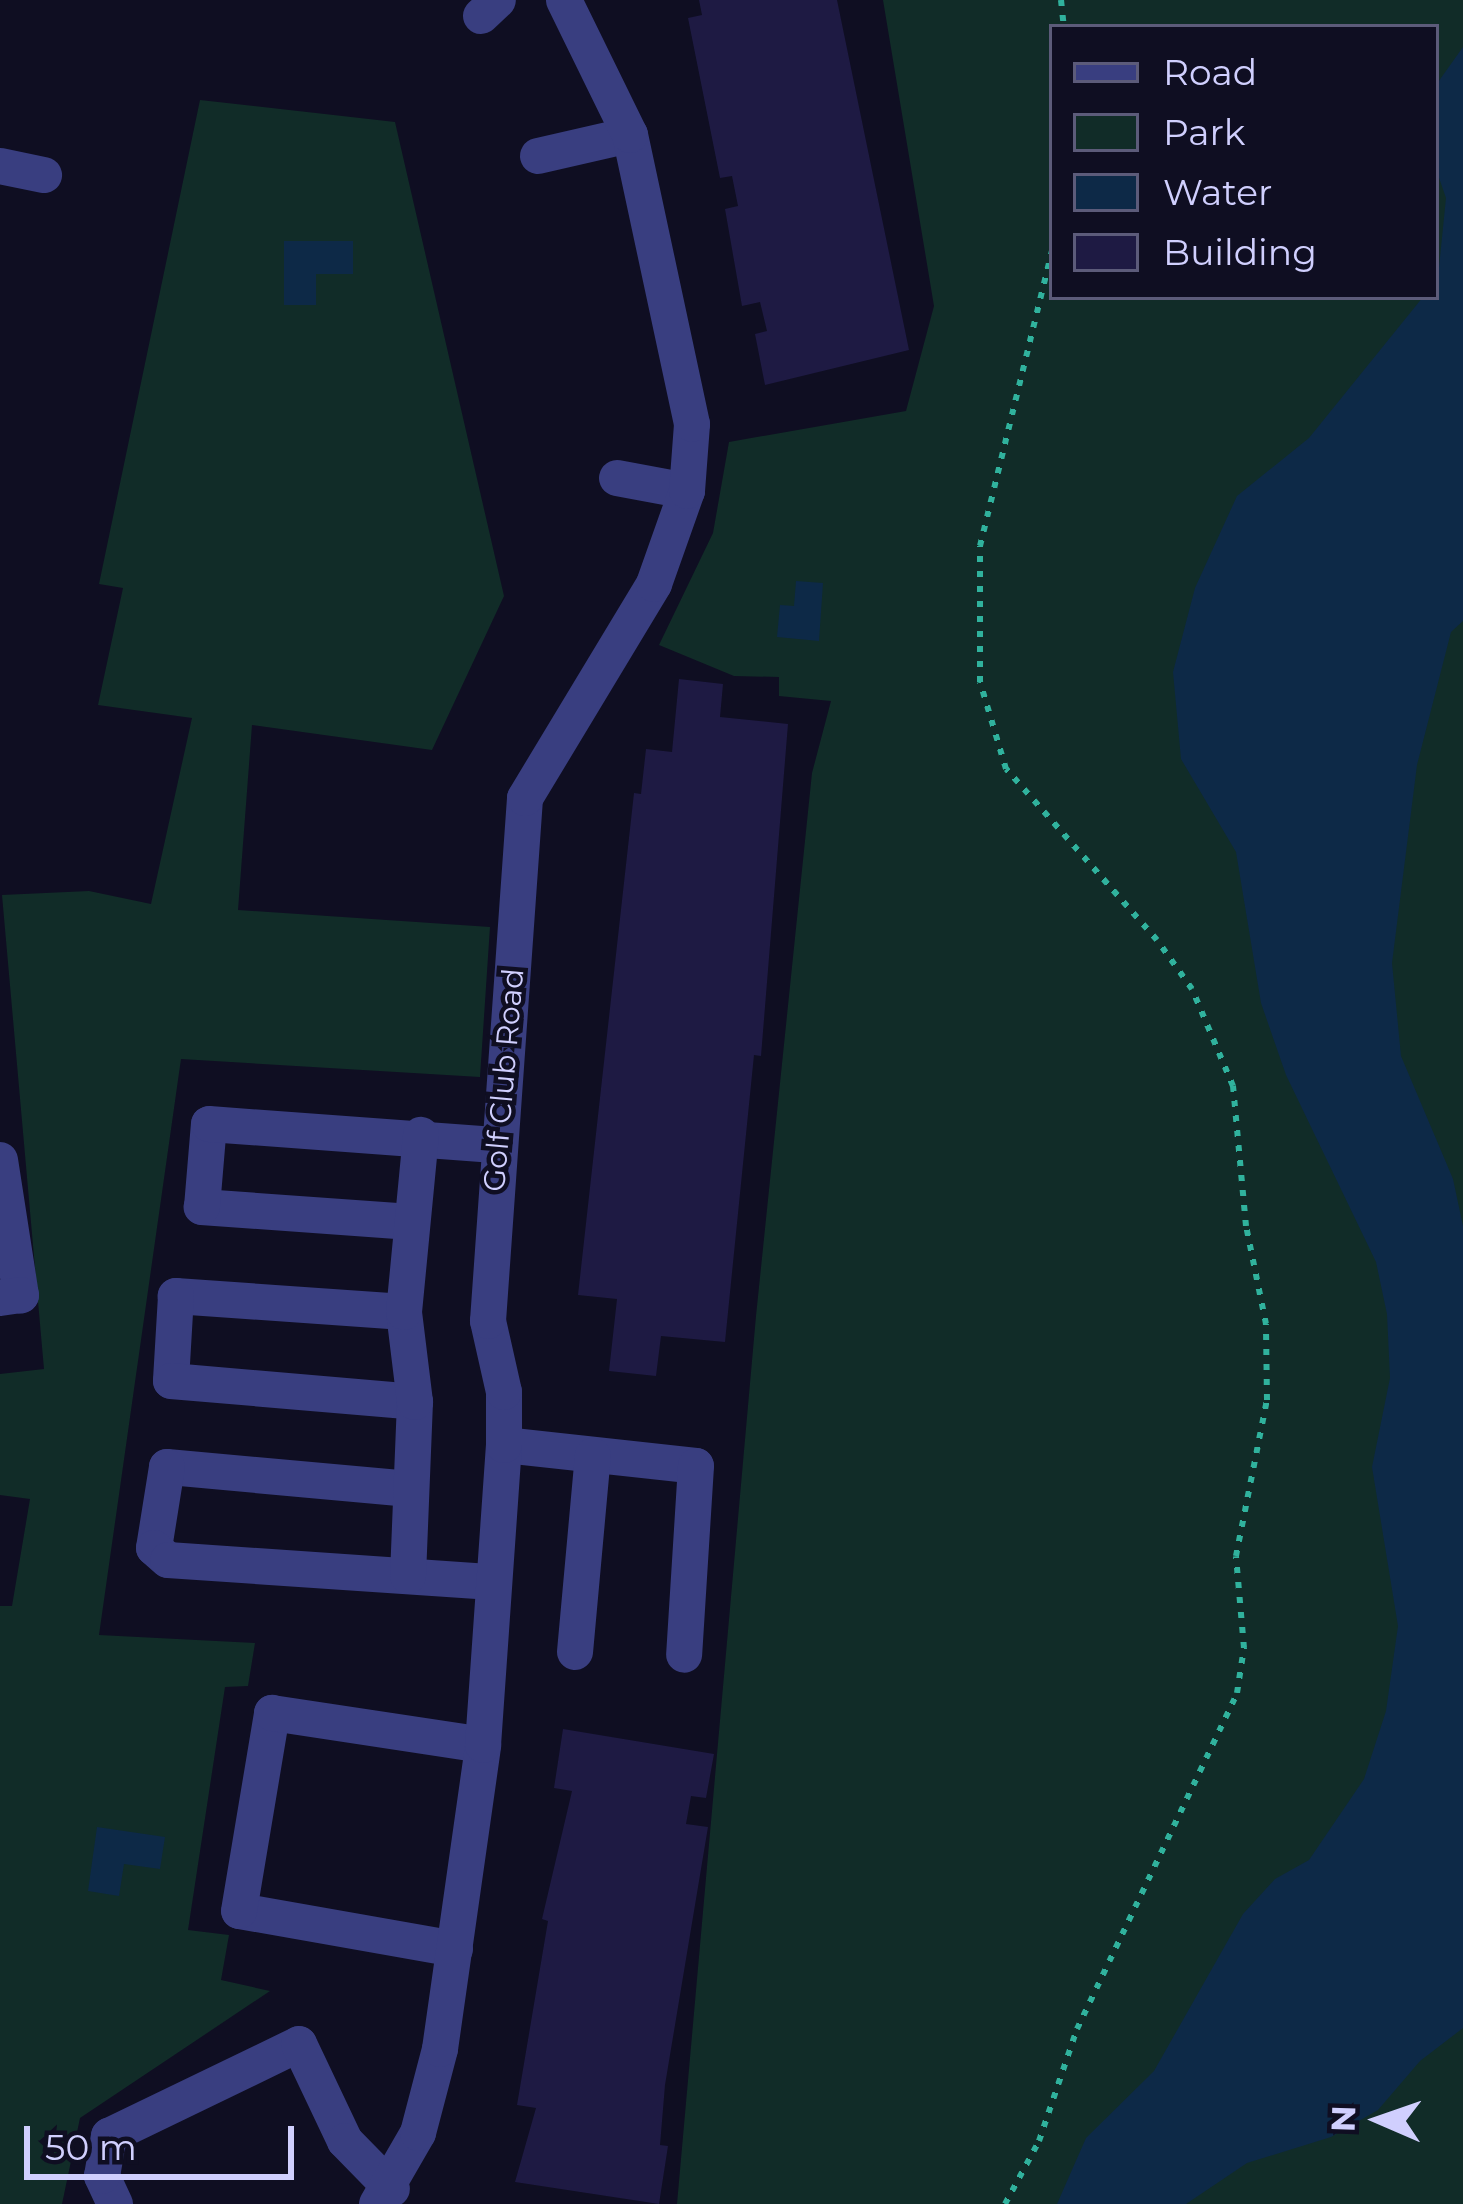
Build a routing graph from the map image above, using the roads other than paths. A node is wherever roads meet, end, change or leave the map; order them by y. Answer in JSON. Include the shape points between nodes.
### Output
{"nodes":[{"id":1,"x":564,"y":0,"type":"edge"},
{"id":2,"x":630,"y":135,"type":"junction"},
{"id":3,"x":538,"y":156,"type":"dead end"},
{"id":4,"x":0,"y":166,"type":"edge"},
{"id":5,"x":44,"y":175,"type":"dead end"},
{"id":6,"x":616,"y":478,"type":"dead end"},
{"id":7,"x":687,"y":490,"type":"junction"},
{"id":8,"x":421,"y":1135,"type":"junction"},
{"id":9,"x":498,"y":1145,"type":"junction"},
{"id":10,"x":0,"y":1160,"type":"edge"},
{"id":11,"x":411,"y":1222,"type":"junction"},
{"id":12,"x":0,"y":1298,"type":"edge"},
{"id":13,"x":404,"y":1312,"type":"junction"},
{"id":14,"x":415,"y":1402,"type":"junction"},
{"id":15,"x":504,"y":1445,"type":"junction"},
{"id":16,"x":593,"y":1456,"type":"junction"},
{"id":17,"x":410,"y":1489,"type":"junction"},
{"id":18,"x":408,"y":1576,"type":"junction"},
{"id":19,"x":492,"y":1582,"type":"junction"},
{"id":20,"x":575,"y":1652,"type":"dead end"},
{"id":21,"x":684,"y":1655,"type":"dead end"},
{"id":22,"x":483,"y":1744,"type":"junction"},
{"id":23,"x":455,"y":1949,"type":"junction"},
{"id":24,"x":385,"y":2197,"type":"edge"},
{"id":25,"x":115,"y":2204,"type":"edge"}],
"edges":[{"from":1,"to":2,"type":"street","name":"Golf Club Road"},
{"from":2,"to":3,"type":"street"},
{"from":2,"to":7,"type":"street","name":"Golf Club Road","via":[[692,424]]},
{"from":4,"to":5,"type":"street"},
{"from":6,"to":7,"type":"street"},
{"from":7,"to":9,"type":"street","name":"Golf Club Road","via":[[654,584],[525,798]]},
{"from":8,"to":9,"type":"street"},
{"from":8,"to":11,"type":"street"},
{"from":8,"to":11,"type":"street","via":[[208,1124],[202,1208]]},
{"from":9,"to":15,"type":"street","name":"Golf Club Road","via":[[488,1321],[505,1393]]},
{"from":10,"to":12,"type":"street","via":[[21,1295]]},
{"from":11,"to":13,"type":"street"},
{"from":13,"to":14,"type":"street"},
{"from":13,"to":14,"type":"street","via":[[176,1296],[171,1382]]},
{"from":14,"to":17,"type":"street"},
{"from":15,"to":16,"type":"street"},
{"from":15,"to":19,"type":"street","name":"Golf Club Road"},
{"from":16,"to":20,"type":"street"},
{"from":16,"to":21,"type":"street","via":[[696,1466]]},
{"from":17,"to":18,"type":"street"},
{"from":17,"to":18,"type":"street","via":[[167,1467],[154,1548],[168,1560]]},
{"from":18,"to":19,"type":"street"},
{"from":19,"to":22,"type":"street","name":"Golf Club Road"},
{"from":22,"to":23,"type":"street","name":"Golf Club Road"},
{"from":22,"to":23,"type":"street","via":[[272,1713],[238,1911]]},
{"from":23,"to":24,"type":"street","name":"Golf Club Road","via":[[418,2133]]},
{"from":24,"to":25,"type":"street","via":[[298,2044],[109,2136],[102,2176]]}]}
